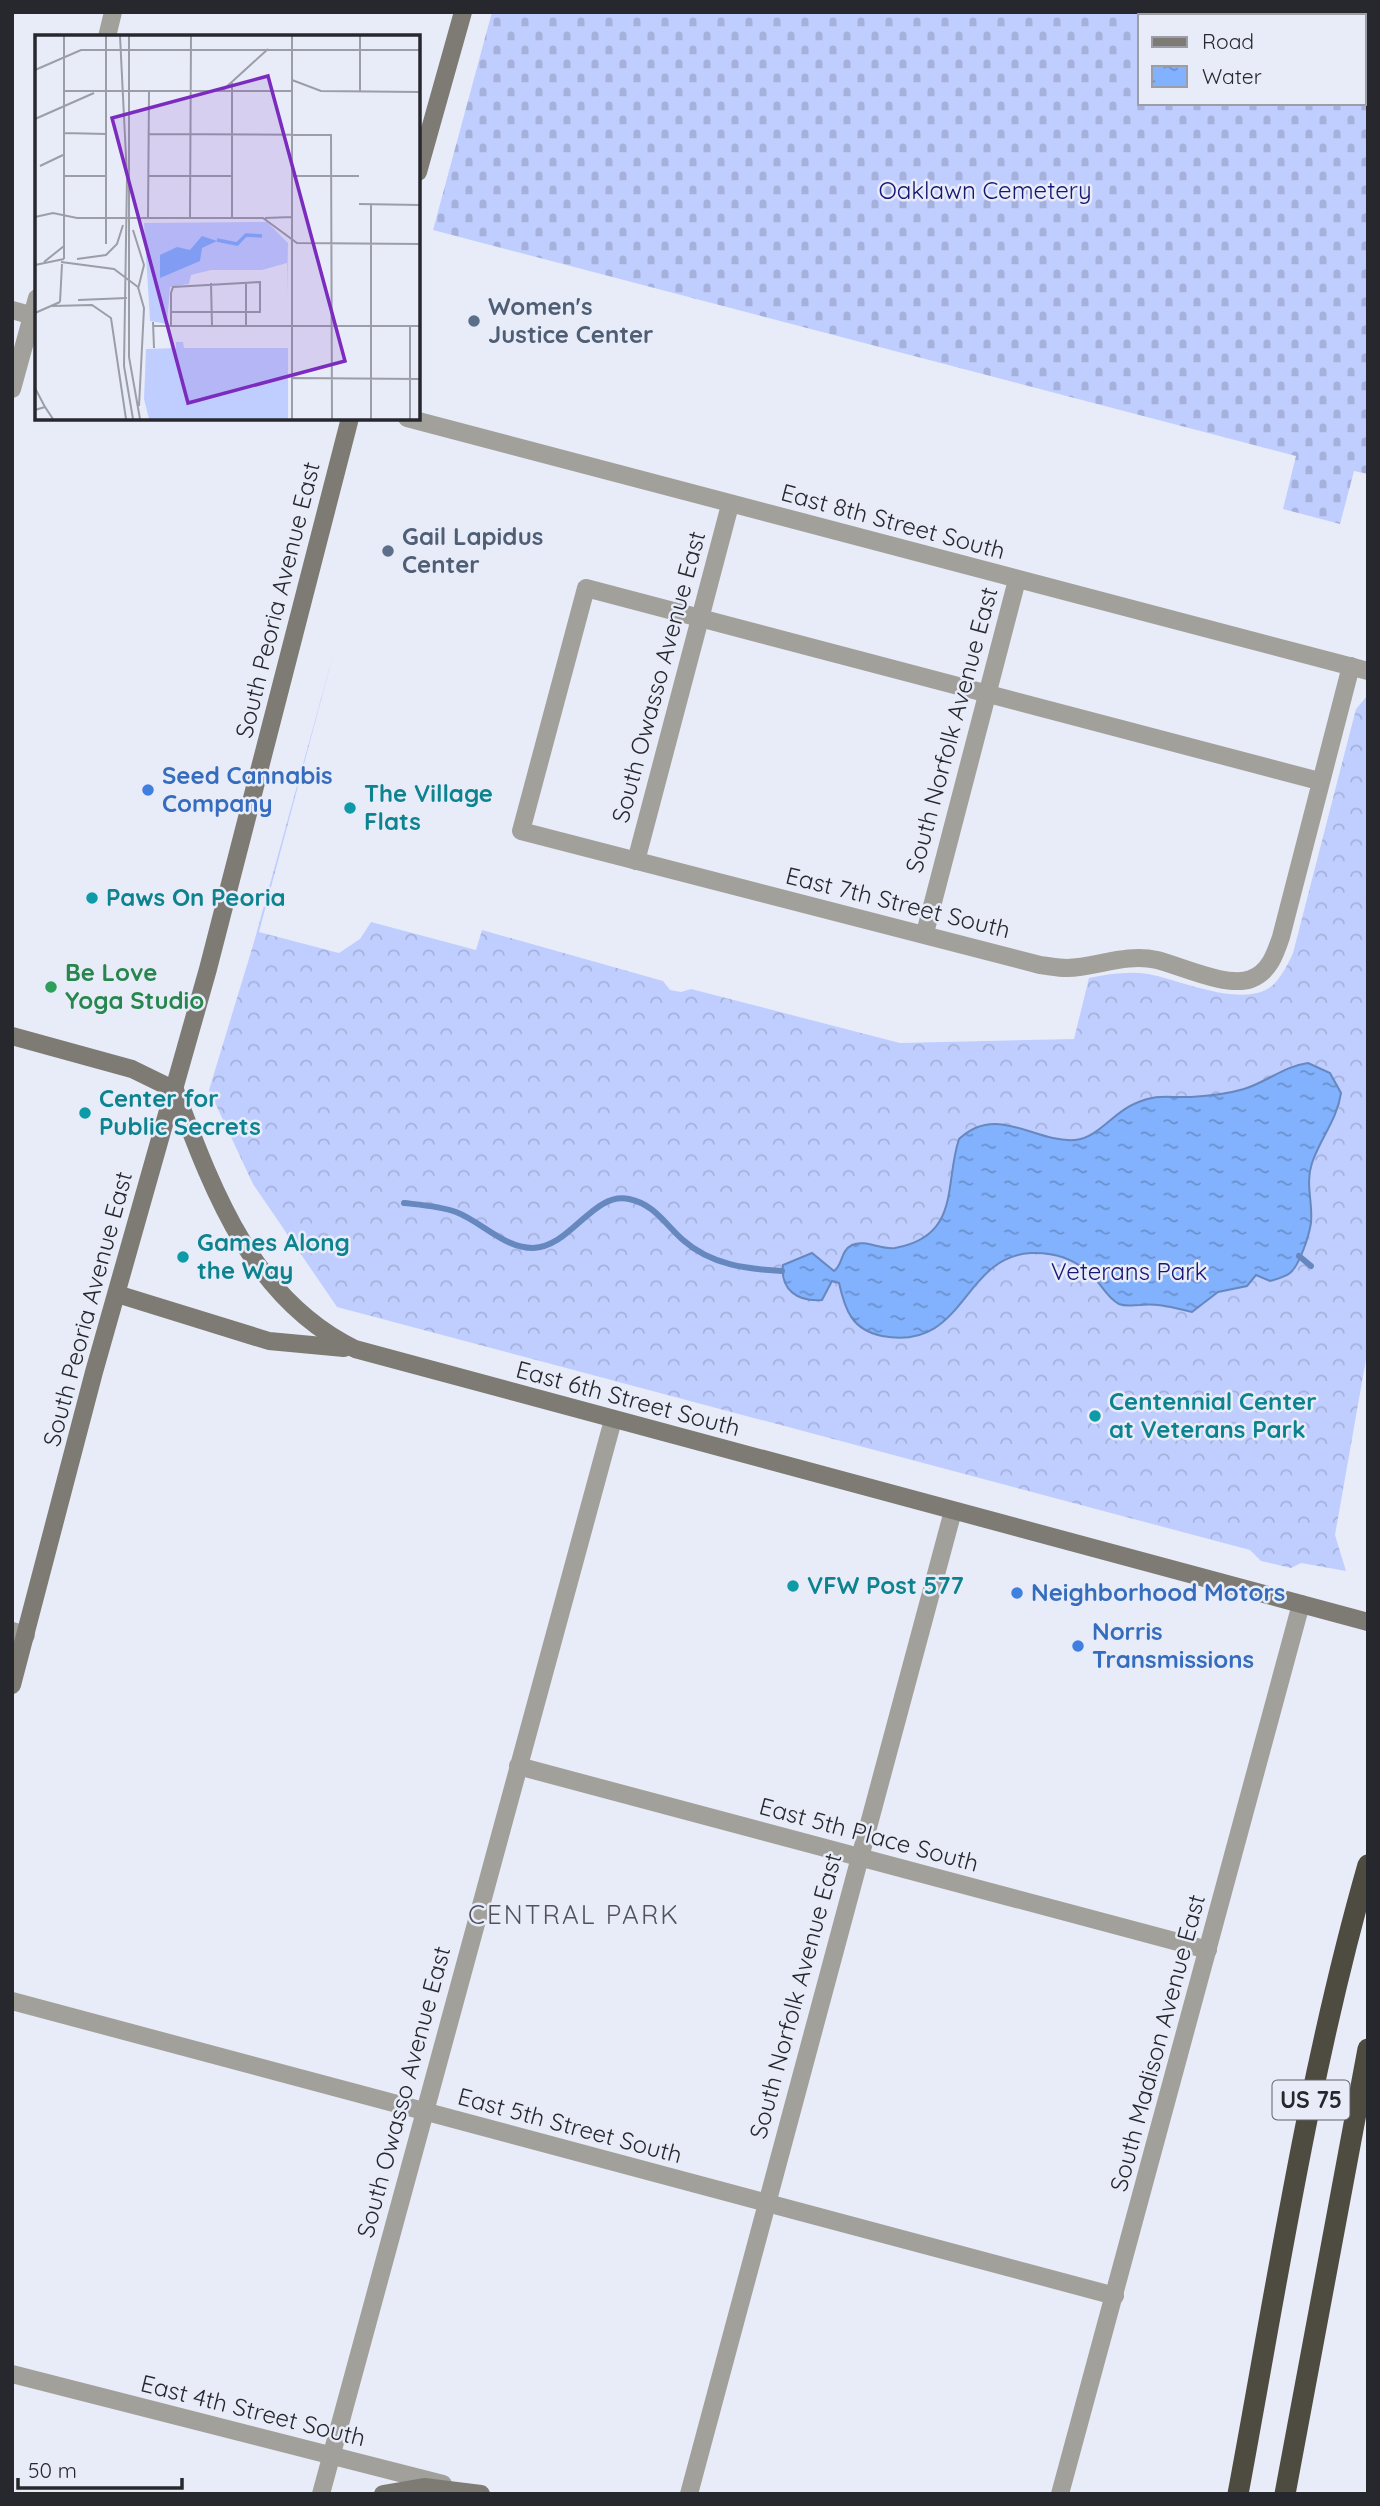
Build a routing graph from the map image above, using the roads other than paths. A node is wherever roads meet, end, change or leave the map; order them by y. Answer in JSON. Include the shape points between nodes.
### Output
{"nodes":[{"id":1,"x":113,"y":12,"type":"edge"},
{"id":2,"x":463,"y":12,"type":"edge"},
{"id":3,"x":107,"y":35,"type":"edge"},
{"id":4,"x":420,"y":165,"type":"edge"},
{"id":5,"x":12,"y":310,"type":"edge"},
{"id":6,"x":34,"y":316,"type":"edge"},
{"id":7,"x":12,"y":389,"type":"edge"},
{"id":8,"x":349,"y":420,"type":"edge"},
{"id":9,"x":414,"y":420,"type":"edge"},
{"id":10,"x":730,"y":505,"type":"junction"},
{"id":11,"x":1017,"y":580,"type":"junction"},
{"id":12,"x":700,"y":618,"type":"junction"},
{"id":13,"x":1359,"y":668,"type":"edge"},
{"id":14,"x":987,"y":694,"type":"junction"},
{"id":15,"x":1320,"y":781,"type":"junction"},
{"id":16,"x":636,"y":861,"type":"junction"},
{"id":17,"x":925,"y":933,"type":"junction"},
{"id":18,"x":12,"y":1036,"type":"edge"},
{"id":19,"x":175,"y":1090,"type":"junction"},
{"id":20,"x":117,"y":1294,"type":"junction"},
{"id":21,"x":355,"y":1349,"type":"junction"},
{"id":22,"x":613,"y":1420,"type":"junction"},
{"id":23,"x":953,"y":1511,"type":"junction"},
{"id":24,"x":1301,"y":1604,"type":"junction"},
{"id":25,"x":1368,"y":1622,"type":"edge"},
{"id":26,"x":19,"y":1633,"type":"edge"},
{"id":27,"x":12,"y":1685,"type":"edge"},
{"id":28,"x":518,"y":1766,"type":"junction"},
{"id":29,"x":859,"y":1858,"type":"junction"},
{"id":30,"x":1368,"y":1865,"type":"edge"},
{"id":31,"x":1208,"y":1950,"type":"junction"},
{"id":32,"x":12,"y":2001,"type":"edge"},
{"id":33,"x":1368,"y":2049,"type":"edge"},
{"id":34,"x":424,"y":2112,"type":"junction"},
{"id":35,"x":766,"y":2204,"type":"junction"},
{"id":36,"x":1115,"y":2296,"type":"junction"},
{"id":37,"x":12,"y":2374,"type":"edge"},
{"id":38,"x":331,"y":2457,"type":"junction"},
{"id":39,"x":321,"y":2494,"type":"edge"},
{"id":40,"x":383,"y":2494,"type":"edge"},
{"id":41,"x":481,"y":2494,"type":"edge"},
{"id":42,"x":689,"y":2494,"type":"edge"},
{"id":43,"x":1060,"y":2494,"type":"edge"},
{"id":44,"x":1238,"y":2494,"type":"edge"},
{"id":45,"x":1285,"y":2494,"type":"edge"}],
"edges":[{"from":1,"to":3,"type":"street"},
{"from":2,"to":4,"type":"street"},
{"from":5,"to":6,"type":"street"},
{"from":6,"to":7,"type":"street"},
{"from":8,"to":19,"type":"street","name":"South Peoria Avenue East"},
{"from":9,"to":10,"type":"street","name":"East 8th Street South"},
{"from":10,"to":11,"type":"street","name":"East 8th Street South"},
{"from":10,"to":12,"type":"street","name":"South Owasso Avenue East"},
{"from":11,"to":13,"type":"street","name":"East 8th Street South"},
{"from":11,"to":14,"type":"street","name":"South Norfolk Avenue East"},
{"from":12,"to":14,"type":"street"},
{"from":12,"to":16,"type":"street","name":"South Owasso Avenue East"},
{"from":12,"to":16,"type":"street","name":"East 7th Street South","via":[[586,588],[521,831]]},
{"from":13,"to":15,"type":"street"},
{"from":14,"to":15,"type":"street"},
{"from":14,"to":17,"type":"street","name":"South Norfolk Avenue East"},
{"from":15,"to":17,"type":"street","name":"East 7th Street South","via":[[1275,954],[1264,972],[1248,980],[1229,980],[1155,960],[1125,958],[1066,968],[1040,965]]},
{"from":16,"to":17,"type":"street","name":"East 7th Street South"},
{"from":18,"to":19,"type":"street","via":[[132,1069]]},
{"from":19,"to":20,"type":"street","name":"South Peoria Avenue East"},
{"from":19,"to":21,"type":"street","name":"East 6th Street South","via":[[207,1172],[253,1258],[294,1310],[331,1338]]},
{"from":20,"to":21,"type":"street","via":[[270,1341]]},
{"from":20,"to":26,"type":"street","name":"South Peoria Avenue East"},
{"from":21,"to":22,"type":"street","name":"East 6th Street South"},
{"from":22,"to":23,"type":"street","name":"East 6th Street South"},
{"from":22,"to":28,"type":"street","name":"South Owasso Avenue East"},
{"from":23,"to":24,"type":"street","name":"East 6th Street South"},
{"from":23,"to":29,"type":"street","name":"South Norfolk Avenue East"},
{"from":24,"to":25,"type":"street","name":"East 6th Street South"},
{"from":24,"to":31,"type":"street","name":"South Madison Avenue East"},
{"from":26,"to":27,"type":"street","name":"South Peoria Avenue East"},
{"from":28,"to":29,"type":"street","name":"East 5th Place South"},
{"from":28,"to":34,"type":"street","name":"South Owasso Avenue East"},
{"from":29,"to":31,"type":"street","name":"East 5th Place South"},
{"from":29,"to":35,"type":"street","name":"South Norfolk Avenue East"},
{"from":30,"to":44,"type":"highway","number":"US 75","via":[[1313,2093]]},
{"from":31,"to":36,"type":"street","name":"South Madison Avenue East"},
{"from":32,"to":34,"type":"street","name":"East 5th Street South"},
{"from":33,"to":45,"type":"highway","number":"US 75"},
{"from":34,"to":35,"type":"street","name":"East 5th Street South"},
{"from":34,"to":38,"type":"street","name":"South Owasso Avenue East"},
{"from":35,"to":36,"type":"street","name":"East 5th Street South"},
{"from":35,"to":42,"type":"street","name":"South Norfolk Avenue East"},
{"from":36,"to":43,"type":"street","name":"South Madison Avenue East"},
{"from":37,"to":38,"type":"street","name":"East 4th Street South"},
{"from":38,"to":39,"type":"street","name":"South Owasso Avenue East"},
{"from":38,"to":41,"type":"street","name":"East 4th Street South"},
{"from":40,"to":41,"type":"street","via":[[424,2487]]}]}
